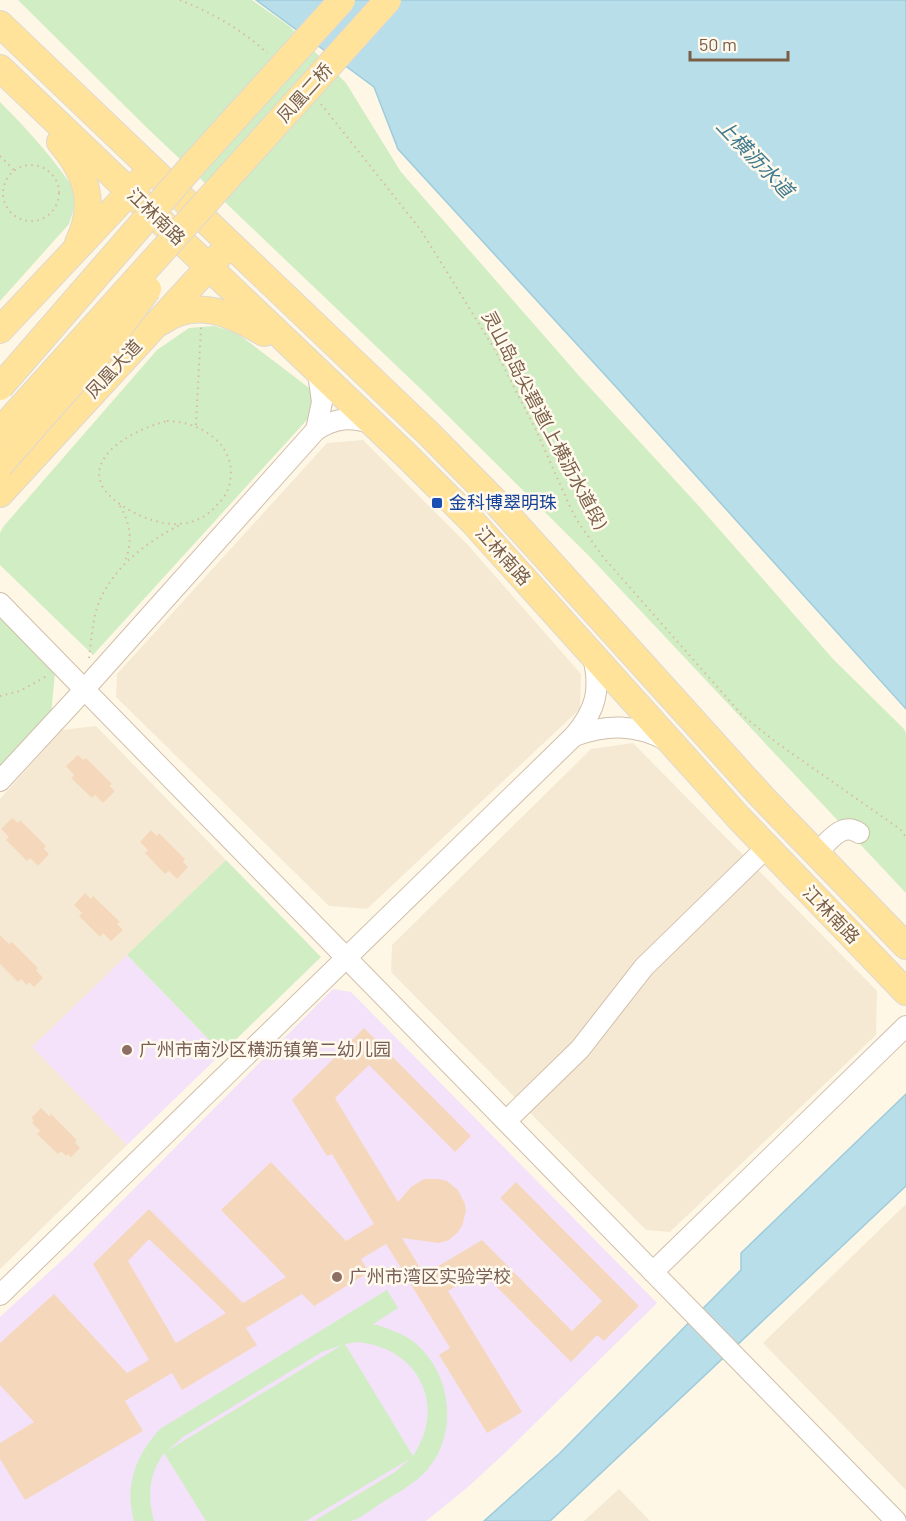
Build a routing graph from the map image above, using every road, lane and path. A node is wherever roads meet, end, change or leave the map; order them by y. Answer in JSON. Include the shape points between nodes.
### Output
{"nodes":[{"id":1,"x":180,"y":0,"type":"edge"},
{"id":2,"x":342,"y":0,"type":"edge"},
{"id":3,"x":388,"y":0,"type":"edge"},
{"id":4,"x":0,"y":24,"type":"edge"},
{"id":5,"x":274,"y":60,"type":"dead end"},
{"id":6,"x":0,"y":69,"type":"edge"},
{"id":7,"x":316,"y":99,"type":"dead end"},
{"id":8,"x":0,"y":156,"type":"edge"},
{"id":9,"x":192,"y":166,"type":"junction"},
{"id":10,"x":14,"y":170,"type":"junction"},
{"id":11,"x":151,"y":170,"type":"junction"},
{"id":12,"x":221,"y":187,"type":"junction"},
{"id":13,"x":130,"y":192,"type":"junction"},
{"id":14,"x":5,"y":205,"type":"junction"},
{"id":15,"x":0,"y":207,"type":"edge"},
{"id":16,"x":229,"y":245,"type":"junction"},
{"id":17,"x":76,"y":247,"type":"junction"},
{"id":18,"x":208,"y":268,"type":"junction"},
{"id":19,"x":202,"y":309,"type":"junction"},
{"id":20,"x":0,"y":330,"type":"edge"},
{"id":21,"x":149,"y":331,"type":"junction"},
{"id":22,"x":0,"y":362,"type":"edge"},
{"id":23,"x":309,"y":365,"type":"junction"},
{"id":24,"x":0,"y":387,"type":"edge"},
{"id":25,"x":372,"y":424,"type":"junction"},
{"id":26,"x":196,"y":425,"type":"junction"},
{"id":27,"x":316,"y":430,"type":"junction"},
{"id":28,"x":0,"y":431,"type":"edge"},
{"id":29,"x":0,"y":465,"type":"edge"},
{"id":30,"x":0,"y":494,"type":"edge"},
{"id":31,"x":118,"y":503,"type":"junction"},
{"id":32,"x":180,"y":525,"type":"junction"},
{"id":33,"x":123,"y":566,"type":"junction"},
{"id":34,"x":0,"y":603,"type":"edge"},
{"id":35,"x":593,"y":657,"type":"junction"},
{"id":36,"x":89,"y":658,"type":"dead end"},
{"id":37,"x":51,"y":673,"type":"dead end"},
{"id":38,"x":84,"y":690,"type":"junction"},
{"id":39,"x":0,"y":696,"type":"edge"},
{"id":40,"x":574,"y":736,"type":"junction"},
{"id":41,"x":670,"y":742,"type":"junction"},
{"id":42,"x":0,"y":781,"type":"edge"},
{"id":43,"x":860,"y":833,"type":"dead end"},
{"id":44,"x":906,"y":837,"type":"edge"},
{"id":45,"x":766,"y":847,"type":"junction"},
{"id":46,"x":817,"y":853,"type":"junction"},
{"id":47,"x":906,"y":946,"type":"edge"},
{"id":48,"x":346,"y":958,"type":"junction"},
{"id":49,"x":906,"y":992,"type":"edge"},
{"id":50,"x":906,"y":1026,"type":"edge"},
{"id":51,"x":506,"y":1121,"type":"junction"},
{"id":52,"x":653,"y":1272,"type":"junction"},
{"id":53,"x":0,"y":1295,"type":"edge"},
{"id":54,"x":896,"y":1521,"type":"edge"}],
"edges":[{"from":1,"to":5,"type":"path","via":[[241,33]]},
{"from":2,"to":9,"type":"main road","name":"凤凰二桥","bridge":true},
{"from":3,"to":12,"type":"main road","name":"凤凰二桥","bridge":true},
{"from":4,"to":11,"type":"main road","name":"江林南路"},
{"from":6,"to":13,"type":"main road","name":"江林南路"},
{"from":6,"to":17,"type":"main road","via":[[69,152],[84,178],[88,212]]},
{"from":7,"to":44,"type":"path","name":"灵山岛岛尖碧道(上横沥水道段)","via":[[420,229],[447,272],[495,351],[575,517],[604,558],[742,715]]},
{"from":8,"to":10,"type":"path"},
{"from":9,"to":22,"type":"main road","bridge":true},
{"from":9,"to":24,"type":"main road","bridge":true},
{"from":10,"to":14,"type":"path","via":[[3,186]]},
{"from":10,"to":14,"type":"path","via":[[41,166],[59,187],[59,196],[52,213],[35,221],[17,218]]},
{"from":11,"to":13,"type":"main road"},
{"from":11,"to":16,"type":"main road","name":"江林南路"},
{"from":12,"to":28,"type":"main road","bridge":true},
{"from":12,"to":29,"type":"main road","bridge":true,"via":[[112,338]]},
{"from":13,"to":17,"type":"main road"},
{"from":13,"to":18,"type":"main road","name":"江林南路"},
{"from":14,"to":15,"type":"path"},
{"from":16,"to":18,"type":"main road","name":"凤凰大道"},
{"from":16,"to":46,"type":"main road","name":"江林南路","via":[[494,500],[700,730]]},
{"from":17,"to":20,"type":"main road"},
{"from":18,"to":21,"type":"main road","name":"凤凰大道"},
{"from":18,"to":23,"type":"main road","name":"江林南路"},
{"from":19,"to":21,"type":"main road","via":[[183,312]]},
{"from":19,"to":23,"type":"main road","via":[[224,312],[243,321]]},
{"from":19,"to":26,"type":"path"},
{"from":21,"to":30,"type":"main road","name":"凤凰大道"},
{"from":23,"to":25,"type":"main road","name":"江林南路"},
{"from":23,"to":27,"type":"street","via":[[322,402]]},
{"from":25,"to":27,"type":"street","via":[[337,420]]},
{"from":25,"to":35,"type":"main road","name":"江林南路","via":[[472,521]]},
{"from":26,"to":31,"type":"path","via":[[175,421],[153,424],[123,438],[111,449],[100,472],[102,486]]},
{"from":26,"to":32,"type":"path","via":[[209,432],[226,455],[229,486],[214,509]]},
{"from":27,"to":38,"type":"street"},
{"from":31,"to":32,"type":"path","via":[[142,517]]},
{"from":31,"to":33,"type":"path","via":[[125,514],[130,540]]},
{"from":32,"to":33,"type":"path","via":[[149,542]]},
{"from":33,"to":36,"type":"path","via":[[96,611]]},
{"from":34,"to":38,"type":"street"},
{"from":35,"to":40,"type":"street","via":[[597,674],[593,708]]},
{"from":35,"to":41,"type":"main road","name":"江林南路"},
{"from":37,"to":39,"type":"path","via":[[20,691]]},
{"from":38,"to":42,"type":"street"},
{"from":38,"to":48,"type":"street"},
{"from":40,"to":41,"type":"street","via":[[612,726],[642,730]]},
{"from":40,"to":48,"type":"street"},
{"from":41,"to":45,"type":"main road","name":"江林南路"},
{"from":43,"to":46,"type":"street","via":[[840,831]]},
{"from":45,"to":49,"type":"main road","name":"江林南路"},
{"from":45,"to":51,"type":"street","via":[[644,967],[580,1048]]},
{"from":46,"to":47,"type":"main road","name":"江林南路"},
{"from":48,"to":51,"type":"street"},
{"from":48,"to":53,"type":"street"},
{"from":50,"to":52,"type":"street"},
{"from":51,"to":52,"type":"street"},
{"from":52,"to":54,"type":"street"}]}
